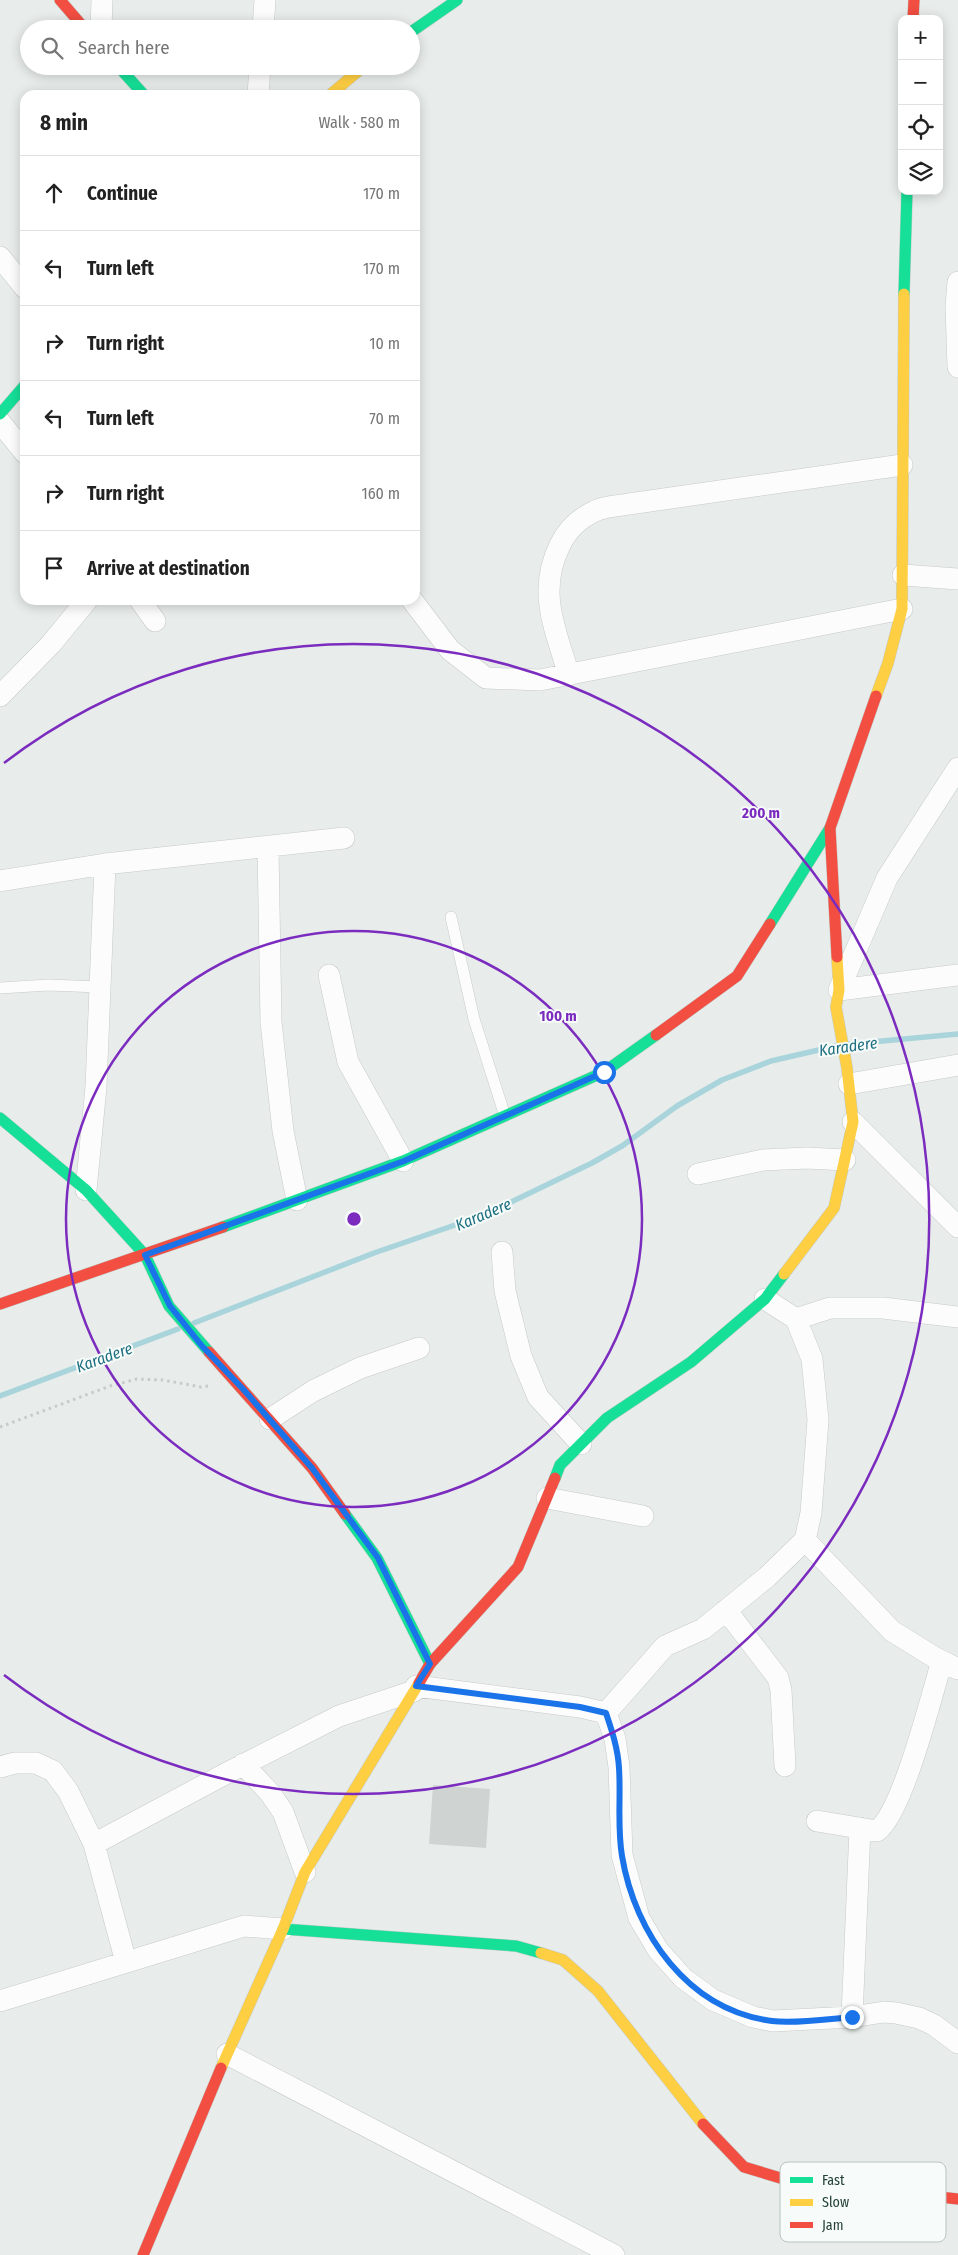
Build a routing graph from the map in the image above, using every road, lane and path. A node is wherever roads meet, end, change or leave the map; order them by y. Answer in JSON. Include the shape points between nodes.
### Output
{"nodes":[{"id":1,"x":60,"y":0,"type":"edge"},
{"id":2,"x":102,"y":0,"type":"edge"},
{"id":3,"x":265,"y":0,"type":"edge"},
{"id":4,"x":457,"y":0,"type":"edge"},
{"id":5,"x":914,"y":0,"type":"edge"},
{"id":6,"x":913,"y":15,"type":"edge"},
{"id":7,"x":77,"y":20,"type":"edge"},
{"id":8,"x":101,"y":20,"type":"edge"},
{"id":9,"x":264,"y":20,"type":"edge"},
{"id":10,"x":420,"y":26,"type":"edge"},
{"id":11,"x":126,"y":75,"type":"edge"},
{"id":12,"x":259,"y":75,"type":"edge"},
{"id":13,"x":353,"y":75,"type":"edge"},
{"id":14,"x":140,"y":90,"type":"edge"},
{"id":15,"x":258,"y":90,"type":"edge"},
{"id":16,"x":336,"y":90,"type":"edge"},
{"id":17,"x":907,"y":195,"type":"edge"},
{"id":18,"x":0,"y":258,"type":"edge"},
{"id":19,"x":20,"y":282,"type":"edge"},
{"id":20,"x":958,"y":282,"type":"edge"},
{"id":21,"x":957,"y":307,"type":"edge"},
{"id":22,"x":958,"y":367,"type":"edge"},
{"id":23,"x":20,"y":391,"type":"edge"},
{"id":24,"x":0,"y":414,"type":"edge"},
{"id":25,"x":0,"y":422,"type":"edge"},
{"id":26,"x":20,"y":447,"type":"edge"},
{"id":27,"x":902,"y":465,"type":"junction"},
{"id":28,"x":903,"y":574,"type":"junction"},
{"id":29,"x":958,"y":579,"type":"edge"},
{"id":30,"x":82,"y":605,"type":"edge"},
{"id":31,"x":144,"y":605,"type":"edge"},
{"id":32,"x":416,"y":605,"type":"edge"},
{"id":33,"x":902,"y":609,"type":"junction"},
{"id":34,"x":155,"y":620,"type":"dead end"},
{"id":35,"x":569,"y":674,"type":"junction"},
{"id":36,"x":0,"y":696,"type":"edge"},
{"id":37,"x":958,"y":768,"type":"edge"},
{"id":38,"x":830,"y":828,"type":"junction"},
{"id":39,"x":344,"y":838,"type":"dead end"},
{"id":40,"x":268,"y":847,"type":"junction"},
{"id":41,"x":106,"y":864,"type":"junction"},
{"id":42,"x":0,"y":881,"type":"edge"},
{"id":43,"x":451,"y":917,"type":"dead end"},
{"id":44,"x":958,"y":975,"type":"edge"},
{"id":45,"x":329,"y":976,"type":"dead end"},
{"id":46,"x":100,"y":987,"type":"junction"},
{"id":47,"x":0,"y":988,"type":"edge"},
{"id":48,"x":838,"y":999,"type":"junction"},
{"id":49,"x":958,"y":1065,"type":"edge"},
{"id":50,"x":848,"y":1076,"type":"junction"},
{"id":51,"x":505,"y":1116,"type":"junction"},
{"id":52,"x":0,"y":1118,"type":"edge"},
{"id":53,"x":853,"y":1122,"type":"junction"},
{"id":54,"x":845,"y":1160,"type":"junction"},
{"id":55,"x":404,"y":1161,"type":"junction"},
{"id":56,"x":698,"y":1174,"type":"dead end"},
{"id":57,"x":86,"y":1190,"type":"junction"},
{"id":58,"x":297,"y":1200,"type":"junction"},
{"id":59,"x":958,"y":1227,"type":"edge"},
{"id":60,"x":502,"y":1252,"type":"dead end"},
{"id":61,"x":145,"y":1255,"type":"junction"},
{"id":62,"x":765,"y":1299,"type":"junction"},
{"id":63,"x":0,"y":1304,"type":"edge"},
{"id":64,"x":958,"y":1317,"type":"edge"},
{"id":65,"x":796,"y":1319,"type":"junction"},
{"id":66,"x":419,"y":1348,"type":"dead end"},
{"id":67,"x":233,"y":1378,"type":"junction"},
{"id":68,"x":270,"y":1419,"type":"junction"},
{"id":69,"x":0,"y":1427,"type":"edge"},
{"id":70,"x":581,"y":1444,"type":"junction"},
{"id":71,"x":547,"y":1498,"type":"junction"},
{"id":72,"x":643,"y":1516,"type":"dead end"},
{"id":73,"x":805,"y":1540,"type":"junction"},
{"id":74,"x":726,"y":1610,"type":"junction"},
{"id":75,"x":430,"y":1664,"type":"junction"},
{"id":76,"x":950,"y":1665,"type":"edge"},
{"id":77,"x":415,"y":1689,"type":"junction"},
{"id":78,"x":606,"y":1713,"type":"junction"},
{"id":79,"x":243,"y":1764,"type":"junction"},
{"id":80,"x":785,"y":1766,"type":"dead end"},
{"id":81,"x":0,"y":1767,"type":"edge"},
{"id":82,"x":817,"y":1822,"type":"dead end"},
{"id":83,"x":860,"y":1828,"type":"junction"},
{"id":84,"x":94,"y":1844,"type":"junction"},
{"id":85,"x":305,"y":1872,"type":"junction"},
{"id":86,"x":283,"y":1929,"type":"junction"},
{"id":87,"x":126,"y":1962,"type":"junction"},
{"id":88,"x":0,"y":2001,"type":"edge"},
{"id":89,"x":852,"y":2017,"type":"junction"},
{"id":90,"x":958,"y":2043,"type":"edge"},
{"id":91,"x":227,"y":2054,"type":"junction"},
{"id":92,"x":780,"y":2178,"type":"edge"},
{"id":93,"x":143,"y":2255,"type":"edge"},
{"id":94,"x":614,"y":2255,"type":"edge"}],
"edges":[{"from":1,"to":7,"type":"street"},
{"from":2,"to":8,"type":"street"},
{"from":3,"to":9,"type":"street"},
{"from":4,"to":10,"type":"street"},
{"from":5,"to":6,"type":"street"},
{"from":11,"to":14,"type":"street"},
{"from":12,"to":15,"type":"street"},
{"from":13,"to":16,"type":"street"},
{"from":17,"to":27,"type":"street"},
{"from":18,"to":19,"type":"street"},
{"from":20,"to":21,"type":"street"},
{"from":21,"to":22,"type":"street"},
{"from":23,"to":24,"type":"street"},
{"from":25,"to":26,"type":"street"},
{"from":27,"to":28,"type":"street"},
{"from":27,"to":35,"type":"street","via":[[596,510],[579,520],[559,548],[548,583],[550,613]]},
{"from":28,"to":29,"type":"street"},
{"from":28,"to":33,"type":"street"},
{"from":30,"to":36,"type":"street","via":[[51,644]]},
{"from":31,"to":34,"type":"street"},
{"from":32,"to":35,"type":"street","via":[[450,650],[486,678],[540,680]]},
{"from":33,"to":35,"type":"street"},
{"from":33,"to":38,"type":"street","via":[[888,663]]},
{"from":37,"to":48,"type":"street","via":[[887,878]]},
{"from":38,"to":48,"type":"street"},
{"from":38,"to":51,"type":"street","via":[[737,976],[604,1072]]},
{"from":39,"to":40,"type":"street"},
{"from":40,"to":41,"type":"street"},
{"from":40,"to":58,"type":"street","via":[[271,1022],[282,1131]]},
{"from":41,"to":42,"type":"street"},
{"from":41,"to":46,"type":"street"},
{"from":43,"to":51,"type":"lane","via":[[474,1019]]},
{"from":44,"to":48,"type":"street"},
{"from":45,"to":55,"type":"street","via":[[348,1062]]},
{"from":46,"to":47,"type":"lane","via":[[48,985]]},
{"from":46,"to":57,"type":"street","via":[[96,1087]]},
{"from":48,"to":50,"type":"street"},
{"from":49,"to":50,"type":"street"},
{"from":50,"to":53,"type":"street"},
{"from":51,"to":55,"type":"street"},
{"from":52,"to":57,"type":"street"},
{"from":53,"to":54,"type":"street"},
{"from":53,"to":59,"type":"street"},
{"from":54,"to":56,"type":"street","via":[[763,1160]]},
{"from":54,"to":62,"type":"street","via":[[834,1208]]},
{"from":55,"to":58,"type":"street"},
{"from":57,"to":61,"type":"street"},
{"from":58,"to":61,"type":"street"},
{"from":60,"to":70,"type":"street","via":[[505,1291],[521,1356],[538,1397]]},
{"from":61,"to":63,"type":"street"},
{"from":61,"to":67,"type":"street","via":[[170,1306]]},
{"from":62,"to":65,"type":"street"},
{"from":62,"to":70,"type":"street","via":[[691,1362],[607,1418]]},
{"from":64,"to":65,"type":"street","via":[[882,1308],[830,1308]]},
{"from":65,"to":73,"type":"street","via":[[812,1358],[818,1420],[811,1513]]},
{"from":66,"to":68,"type":"street","via":[[360,1368]]},
{"from":67,"to":68,"type":"street"},
{"from":67,"to":69,"type":"path","via":[[201,1387],[137,1379]]},
{"from":68,"to":75,"type":"street","via":[[312,1468],[378,1558]]},
{"from":70,"to":71,"type":"street","via":[[560,1465]]},
{"from":71,"to":72,"type":"street"},
{"from":71,"to":75,"type":"street","via":[[518,1568]]},
{"from":73,"to":74,"type":"street"},
{"from":73,"to":76,"type":"street","via":[[892,1631]]},
{"from":74,"to":78,"type":"street","via":[[702,1629],[666,1646]]},
{"from":74,"to":80,"type":"street","via":[[778,1678]]},
{"from":75,"to":77,"type":"street"},
{"from":76,"to":83,"type":"street","via":[[901,1794],[877,1831]]},
{"from":77,"to":78,"type":"street","via":[[580,1707]]},
{"from":77,"to":79,"type":"street","via":[[340,1716]]},
{"from":77,"to":85,"type":"street"},
{"from":78,"to":89,"type":"street","via":[[615,1739],[619,1767],[622,1855],[639,1918],[670,1965],[713,2000],[752,2017],[773,2021]]},
{"from":79,"to":84,"type":"street"},
{"from":79,"to":85,"type":"street","via":[[283,1812]]},
{"from":81,"to":84,"type":"street","via":[[36,1763],[54,1771],[68,1791]]},
{"from":82,"to":83,"type":"street"},
{"from":83,"to":89,"type":"street"},
{"from":84,"to":87,"type":"street"},
{"from":85,"to":86,"type":"street"},
{"from":86,"to":87,"type":"street","via":[[244,1926]]},
{"from":86,"to":91,"type":"street"},
{"from":86,"to":92,"type":"street","via":[[516,1946],[563,1960],[598,1991],[712,2136],[744,2166]]},
{"from":87,"to":88,"type":"street"},
{"from":89,"to":90,"type":"street","via":[[884,2012],[908,2015],[934,2025]]},
{"from":91,"to":93,"type":"street"},
{"from":91,"to":94,"type":"street"}]}
